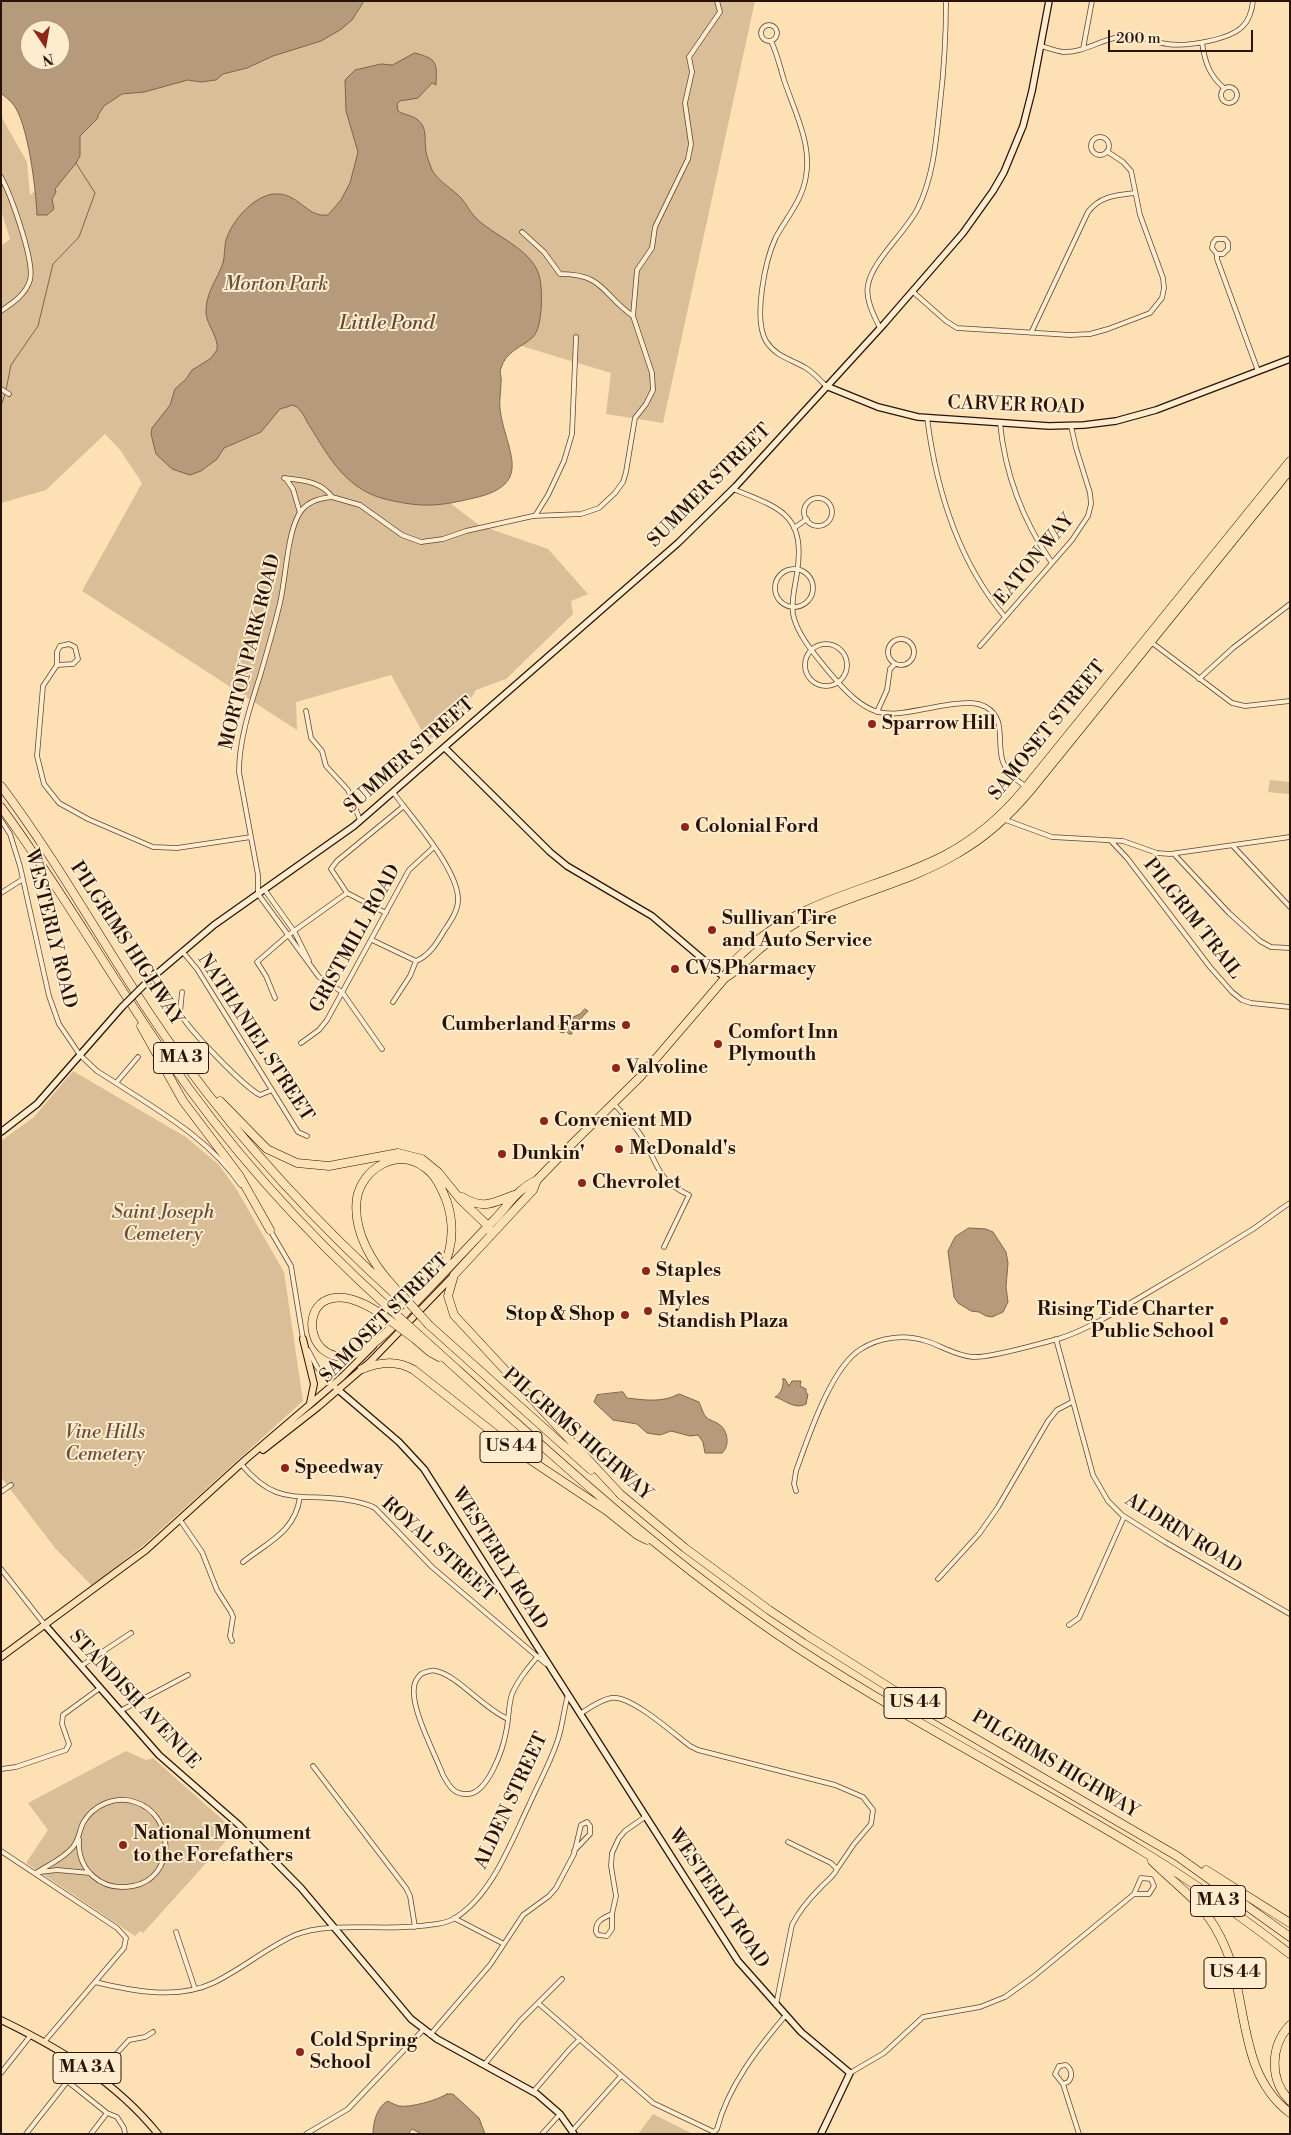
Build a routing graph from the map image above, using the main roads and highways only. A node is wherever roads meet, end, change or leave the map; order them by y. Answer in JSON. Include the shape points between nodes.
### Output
{"nodes":[{"id":1,"x":1290,"y":461,"type":"edge"},
{"id":2,"x":1290,"y":470,"type":"edge"},
{"id":3,"x":1148,"y":639,"type":"junction"},
{"id":4,"x":1,"y":786,"type":"edge"},
{"id":5,"x":1,"y":807,"type":"edge"},
{"id":6,"x":134,"y":1010,"type":"junction"},
{"id":7,"x":165,"y":1036,"type":"junction"},
{"id":8,"x":537,"y":1180,"type":"junction"},
{"id":9,"x":454,"y":1192,"type":"junction"},
{"id":10,"x":516,"y":1195,"type":"junction"},
{"id":11,"x":270,"y":1230,"type":"road end"},
{"id":12,"x":490,"y":1230,"type":"junction"},
{"id":13,"x":454,"y":1275,"type":"junction"},
{"id":14,"x":435,"y":1282,"type":"junction"},
{"id":15,"x":401,"y":1297,"type":"junction"},
{"id":16,"x":385,"y":1335,"type":"junction"},
{"id":17,"x":417,"y":1337,"type":"junction"},
{"id":18,"x":303,"y":1339,"type":"road end"},
{"id":19,"x":362,"y":1369,"type":"junction"},
{"id":20,"x":335,"y":1387,"type":"junction"},
{"id":21,"x":309,"y":1405,"type":"junction"},
{"id":22,"x":241,"y":1464,"type":"junction"},
{"id":23,"x":622,"y":1496,"type":"junction"},
{"id":24,"x":659,"y":1546,"type":"junction"},
{"id":25,"x":1,"y":1658,"type":"edge"},
{"id":26,"x":1144,"y":1852,"type":"junction"},
{"id":27,"x":1177,"y":1856,"type":"junction"},
{"id":28,"x":1290,"y":1923,"type":"edge"},
{"id":29,"x":1290,"y":1937,"type":"edge"},
{"id":30,"x":1290,"y":1954,"type":"edge"},
{"id":31,"x":1,"y":2020,"type":"edge"},
{"id":32,"x":1290,"y":2024,"type":"edge"},
{"id":33,"x":1290,"y":2101,"type":"edge"},
{"id":34,"x":1290,"y":2113,"type":"edge"},
{"id":35,"x":158,"y":2134,"type":"edge"}],
"edges":[{"from":1,"to":3,"type":"highway","name":"SAMOSET STREET"},
{"from":2,"to":3,"type":"highway","name":"SAMOSET STREET"},
{"from":3,"to":8,"type":"highway","name":"SAMOSET STREET","via":[[1028,789],[972,845],[942,862],[804,918],[773,938],[725,978],[640,1078]]},
{"from":4,"to":7,"type":"highway","name":"PILGRIMS HIGHWAY","number":"MA 3","via":[[56,864]]},
{"from":5,"to":6,"type":"highway","name":"PILGRIMS HIGHWAY","number":"MA 3"},
{"from":6,"to":11,"type":"highway","via":[[183,1101],[239,1175]]},
{"from":6,"to":17,"type":"highway","name":"PILGRIMS HIGHWAY","number":"MA 3","bridge":true,"via":[[199,1102],[270,1190],[307,1231]]},
{"from":7,"to":9,"type":"highway","via":[[234,1117],[257,1141],[277,1155],[297,1163],[318,1166],[406,1154],[429,1163]]},
{"from":7,"to":15,"type":"highway","name":"PILGRIMS HIGHWAY","number":"MA 3","via":[[272,1173],[340,1244]]},
{"from":8,"to":10,"type":"highway","name":"SAMOSET STREET"},
{"from":8,"to":12,"type":"highway","name":"SAMOSET STREET","via":[[533,1190]]},
{"from":9,"to":10,"type":"highway","via":[[483,1205],[495,1204]]},
{"from":9,"to":12,"type":"highway"},
{"from":10,"to":12,"type":"highway","name":"SAMOSET STREET"},
{"from":12,"to":13,"type":"highway","name":"SAMOSET STREET"},
{"from":12,"to":14,"type":"highway","name":"SAMOSET STREET"},
{"from":13,"to":19,"type":"main road","name":"SAMOSET STREET"},
{"from":13,"to":23,"type":"highway","via":[[448,1296],[454,1315]]},
{"from":14,"to":15,"type":"highway","number":"US 44","via":[[448,1259],[451,1244],[451,1221],[444,1195],[434,1176],[421,1165],[403,1159],[385,1162],[365,1179],[358,1196],[357,1214],[370,1254]]},
{"from":14,"to":16,"type":"highway","name":"SAMOSET STREET","number":"US 44"},
{"from":15,"to":23,"type":"highway","name":"PILGRIMS HIGHWAY","number":"US 44","bridge":true},
{"from":16,"to":17,"type":"highway","bridge":true,"via":[[362,1351],[338,1355],[321,1348],[311,1327],[316,1310],[325,1301],[343,1297],[355,1300]]},
{"from":16,"to":20,"type":"main road","name":"SAMOSET STREET","number":"US 44"},
{"from":17,"to":24,"type":"highway","name":"PILGRIMS HIGHWAY","via":[[430,1352],[449,1362]]},
{"from":18,"to":21,"type":"main road","via":[[314,1384]]},
{"from":19,"to":20,"type":"main road","name":"SAMOSET STREET","number":"US 44"},
{"from":19,"to":24,"type":"highway","number":"US 44","via":[[391,1362],[414,1370],[520,1453],[637,1535]]},
{"from":20,"to":21,"type":"main road","name":"SAMOSET STREET","number":"US 44"},
{"from":20,"to":22,"type":"main road","name":"SAMOSET STREET","number":"US 44","via":[[308,1415]]},
{"from":21,"to":22,"type":"main road","name":"SAMOSET STREET","number":"US 44"},
{"from":22,"to":25,"type":"main road","name":"SAMOSET STREET","number":"US 44","via":[[146,1550]]},
{"from":23,"to":27,"type":"highway","name":"PILGRIMS HIGHWAY","number":"US 44","via":[[692,1554],[808,1636],[912,1701]]},
{"from":24,"to":26,"type":"highway","name":"PILGRIMS HIGHWAY","number":"US 44","via":[[825,1666]]},
{"from":26,"to":30,"type":"highway","name":"PILGRIMS HIGHWAY","number":"MA 3"},
{"from":26,"to":34,"type":"highway","number":"US 44","via":[[1188,1892],[1217,1930],[1236,1975],[1256,2071],[1272,2096]]},
{"from":27,"to":28,"type":"highway","number":"US 44"},
{"from":27,"to":29,"type":"highway","name":"PILGRIMS HIGHWAY","number":"MA 3"},
{"from":31,"to":35,"type":"main road","number":"MA 3A","via":[[97,2075],[127,2099]]},
{"from":32,"to":33,"type":"highway","via":[[1277,2044],[1274,2065],[1280,2087]]}]}
